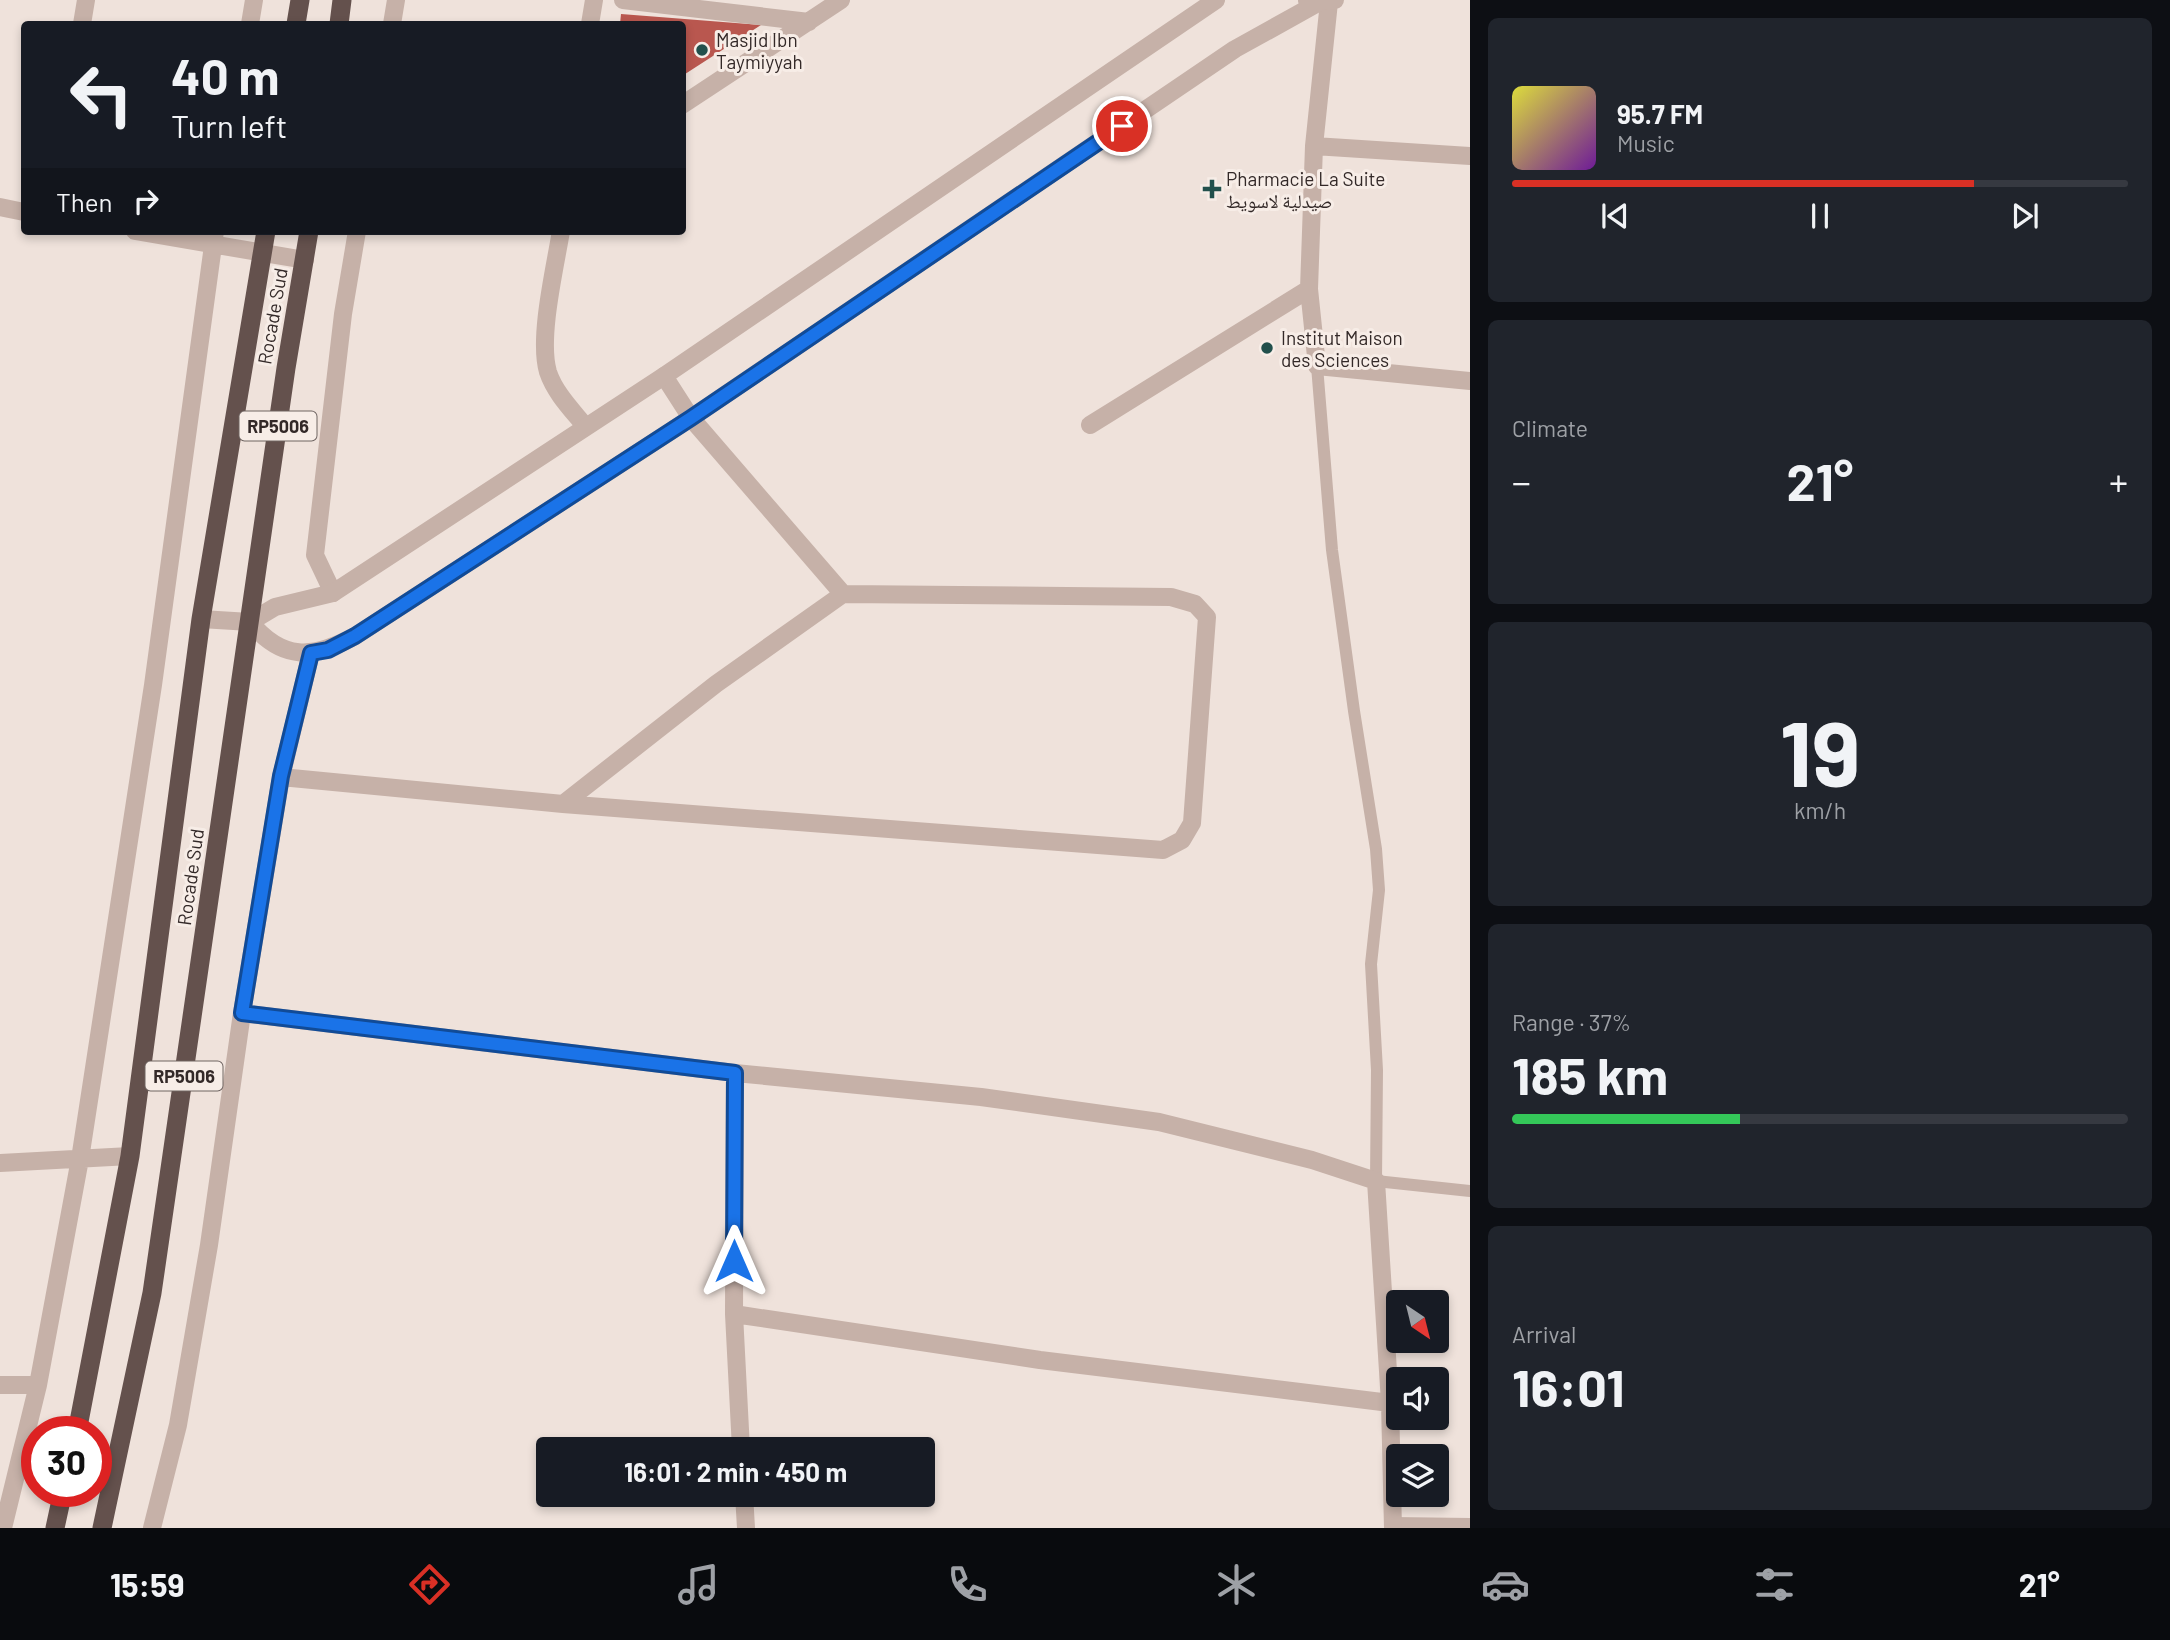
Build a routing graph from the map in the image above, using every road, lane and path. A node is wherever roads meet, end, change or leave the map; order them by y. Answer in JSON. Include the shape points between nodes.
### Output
{"nodes":[{"id":1,"x":86,"y":0,"type":"edge"},
{"id":2,"x":254,"y":0,"type":"edge"},
{"id":3,"x":300,"y":0,"type":"edge"},
{"id":4,"x":342,"y":0,"type":"edge"},
{"id":5,"x":396,"y":0,"type":"edge"},
{"id":6,"x":594,"y":0,"type":"edge"},
{"id":7,"x":622,"y":0,"type":"edge"},
{"id":8,"x":841,"y":0,"type":"edge"},
{"id":9,"x":1216,"y":0,"type":"edge"},
{"id":10,"x":1321,"y":1,"type":"edge"},
{"id":11,"x":82,"y":21,"type":"edge"},
{"id":12,"x":250,"y":21,"type":"edge"},
{"id":13,"x":296,"y":21,"type":"edge"},
{"id":14,"x":339,"y":21,"type":"edge"},
{"id":15,"x":392,"y":21,"type":"edge"},
{"id":16,"x":590,"y":21,"type":"edge"},
{"id":17,"x":809,"y":22,"type":"junction"},
{"id":18,"x":686,"y":102,"type":"edge"},
{"id":19,"x":1314,"y":146,"type":"junction"},
{"id":20,"x":1470,"y":156,"type":"edge"},
{"id":21,"x":0,"y":207,"type":"edge"},
{"id":22,"x":21,"y":211,"type":"edge"},
{"id":23,"x":180,"y":235,"type":"edge"},
{"id":24,"x":265,"y":235,"type":"edge"},
{"id":25,"x":308,"y":235,"type":"edge"},
{"id":26,"x":356,"y":235,"type":"edge"},
{"id":27,"x":560,"y":235,"type":"edge"},
{"id":28,"x":214,"y":238,"type":"edge"},
{"id":29,"x":262,"y":253,"type":"junction"},
{"id":30,"x":305,"y":260,"type":"junction"},
{"id":31,"x":1309,"y":289,"type":"junction"},
{"id":32,"x":1317,"y":366,"type":"junction"},
{"id":33,"x":664,"y":376,"type":"junction"},
{"id":34,"x":1470,"y":381,"type":"edge"},
{"id":35,"x":691,"y":418,"type":"junction"},
{"id":36,"x":1090,"y":425,"type":"dead end"},
{"id":37,"x":585,"y":426,"type":"junction"},
{"id":38,"x":333,"y":593,"type":"junction"},
{"id":39,"x":843,"y":594,"type":"junction"},
{"id":40,"x":201,"y":619,"type":"junction"},
{"id":41,"x":250,"y":622,"type":"junction"},
{"id":42,"x":311,"y":653,"type":"junction"},
{"id":43,"x":281,"y":776,"type":"junction"},
{"id":44,"x":563,"y":804,"type":"junction"},
{"id":45,"x":242,"y":1013,"type":"junction"},
{"id":46,"x":735,"y":1073,"type":"junction"},
{"id":47,"x":130,"y":1156,"type":"junction"},
{"id":48,"x":80,"y":1159,"type":"junction"},
{"id":49,"x":0,"y":1163,"type":"edge"},
{"id":50,"x":1376,"y":1181,"type":"junction"},
{"id":51,"x":1470,"y":1191,"type":"edge"},
{"id":52,"x":734,"y":1314,"type":"junction"},
{"id":53,"x":1388,"y":1367,"type":"edge"},
{"id":54,"x":0,"y":1385,"type":"edge"},
{"id":55,"x":38,"y":1385,"type":"junction"},
{"id":56,"x":1386,"y":1403,"type":"edge"},
{"id":57,"x":80,"y":1416,"type":"edge"},
{"id":58,"x":1391,"y":1430,"type":"edge"},
{"id":59,"x":740,"y":1437,"type":"edge"},
{"id":60,"x":60,"y":1507,"type":"edge"},
{"id":61,"x":746,"y":1507,"type":"edge"},
{"id":62,"x":1470,"y":1524,"type":"edge"},
{"id":63,"x":1393,"y":1525,"type":"edge"},
{"id":64,"x":749,"y":1526,"type":"edge"},
{"id":65,"x":3,"y":1528,"type":"edge"},
{"id":66,"x":55,"y":1528,"type":"edge"},
{"id":67,"x":102,"y":1528,"type":"edge"},
{"id":68,"x":152,"y":1528,"type":"edge"}],
"edges":[{"from":1,"to":11,"type":"street"},
{"from":2,"to":12,"type":"street"},
{"from":3,"to":13,"type":"highway"},
{"from":4,"to":14,"type":"highway"},
{"from":5,"to":15,"type":"street"},
{"from":6,"to":16,"type":"street"},
{"from":7,"to":17,"type":"street"},
{"from":8,"to":17,"type":"street"},
{"from":9,"to":33,"type":"street"},
{"from":10,"to":19,"type":"street"},
{"from":10,"to":35,"type":"street","via":[[1236,49]]},
{"from":17,"to":18,"type":"street"},
{"from":19,"to":20,"type":"street"},
{"from":19,"to":31,"type":"street"},
{"from":21,"to":22,"type":"street"},
{"from":23,"to":28,"type":"street"},
{"from":24,"to":29,"type":"highway","name":"Rocade Sud","number":"RP5006"},
{"from":25,"to":30,"type":"highway","name":"Rocade Sud","number":"RP5006"},
{"from":26,"to":38,"type":"street","via":[[315,555]]},
{"from":27,"to":37,"type":"street","via":[[545,343],[548,372]]},
{"from":28,"to":29,"type":"street"},
{"from":28,"to":48,"type":"street","via":[[153,685]]},
{"from":29,"to":30,"type":"street"},
{"from":29,"to":40,"type":"highway","name":"Rocade Sud","number":"RP5006"},
{"from":30,"to":41,"type":"highway","name":"Rocade Sud","number":"RP5006"},
{"from":31,"to":32,"type":"street"},
{"from":31,"to":36,"type":"street"},
{"from":32,"to":34,"type":"street"},
{"from":32,"to":50,"type":"lane","via":[[1332,550],[1379,890],[1371,964],[1377,1070]]},
{"from":33,"to":35,"type":"street"},
{"from":33,"to":37,"type":"street"},
{"from":35,"to":39,"type":"street"},
{"from":35,"to":42,"type":"street","via":[[355,636]]},
{"from":37,"to":38,"type":"street"},
{"from":38,"to":41,"type":"street","via":[[275,607]]},
{"from":39,"to":44,"type":"street","via":[[716,684]]},
{"from":39,"to":44,"type":"street","via":[[1171,597],[1195,604],[1207,617],[1192,823],[1182,840],[1163,850]]},
{"from":40,"to":41,"type":"street"},
{"from":40,"to":47,"type":"highway","name":"Rocade Sud","number":"RP5006"},
{"from":41,"to":42,"type":"street","via":[[276,647]]},
{"from":41,"to":67,"type":"highway","name":"Rocade Sud","number":"RP5006","via":[[152,1293]]},
{"from":42,"to":43,"type":"street"},
{"from":43,"to":44,"type":"street"},
{"from":43,"to":45,"type":"street"},
{"from":45,"to":46,"type":"street"},
{"from":45,"to":68,"type":"street","via":[[205,1271],[178,1425]]},
{"from":46,"to":50,"type":"street","via":[[981,1097],[1159,1122]]},
{"from":46,"to":52,"type":"street"},
{"from":47,"to":48,"type":"street"},
{"from":47,"to":57,"type":"highway","name":"Rocade Sud","number":"RP5006"},
{"from":48,"to":49,"type":"street"},
{"from":48,"to":55,"type":"street"},
{"from":50,"to":51,"type":"lane"},
{"from":50,"to":53,"type":"street"},
{"from":52,"to":56,"type":"street","via":[[1040,1360]]},
{"from":52,"to":59,"type":"street"},
{"from":54,"to":55,"type":"street"},
{"from":55,"to":65,"type":"street"},
{"from":58,"to":63,"type":"street"},
{"from":60,"to":66,"type":"highway"},
{"from":61,"to":64,"type":"street"},
{"from":62,"to":63,"type":"lane"}]}
